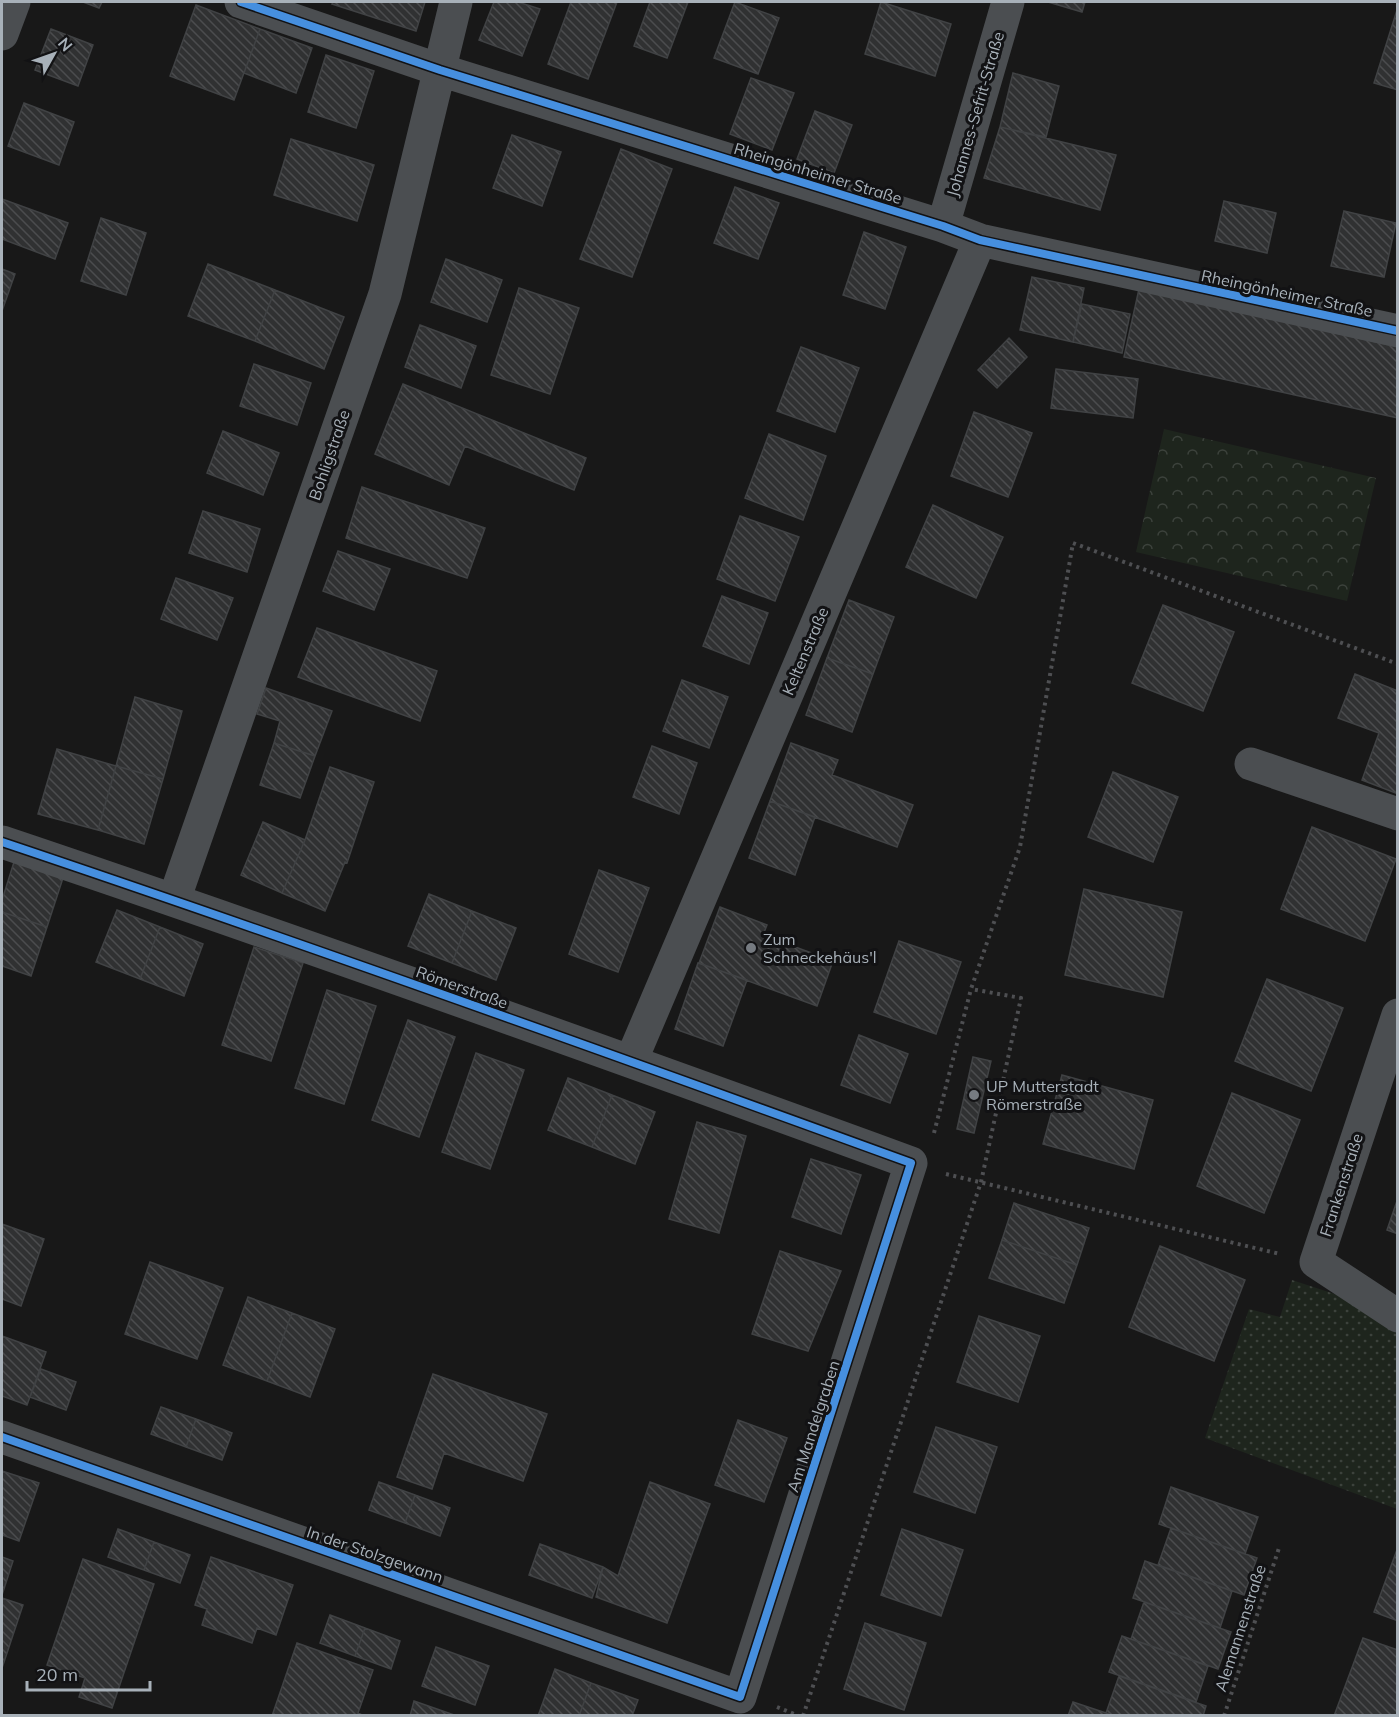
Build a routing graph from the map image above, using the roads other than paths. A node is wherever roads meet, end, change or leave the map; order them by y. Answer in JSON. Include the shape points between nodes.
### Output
{"nodes":[{"id":1,"x":14,"y":2,"type":"edge"},
{"id":2,"x":241,"y":2,"type":"edge"},
{"id":3,"x":456,"y":2,"type":"edge"},
{"id":4,"x":1008,"y":2,"type":"edge"},
{"id":5,"x":2,"y":34,"type":"edge"},
{"id":6,"x":440,"y":70,"type":"junction"},
{"id":7,"x":943,"y":226,"type":"junction"},
{"id":8,"x":980,"y":240,"type":"junction"},
{"id":9,"x":1398,"y":331,"type":"edge"},
{"id":10,"x":1251,"y":764,"type":"dead end"},
{"id":11,"x":1398,"y":814,"type":"edge"},
{"id":12,"x":2,"y":842,"type":"edge"},
{"id":13,"x":174,"y":900,"type":"junction"},
{"id":14,"x":1398,"y":1015,"type":"edge"},
{"id":15,"x":631,"y":1061,"type":"junction"},
{"id":16,"x":918,"y":1166,"type":"joint"},
{"id":17,"x":1398,"y":1316,"type":"edge"},
{"id":18,"x":2,"y":1437,"type":"edge"},
{"id":19,"x":740,"y":1697,"type":"joint"}],
"edges":[{"from":1,"to":5,"type":"street"},
{"from":2,"to":6,"type":"street","name":"Rheingönheimer Straße"},
{"from":3,"to":6,"type":"street","name":"Bohligstraße"},
{"from":4,"to":7,"type":"street","name":"Johannes-Sefrit-Straße"},
{"from":6,"to":7,"type":"street","name":"Rheingönheimer Straße"},
{"from":6,"to":13,"type":"street","name":"Bohligstraße","via":[[385,294]]},
{"from":7,"to":8,"type":"street","name":"Rheingönheimer Straße"},
{"from":8,"to":9,"type":"street","name":"Rheingönheimer Straße"},
{"from":8,"to":15,"type":"street","name":"Keltenstraße"},
{"from":10,"to":11,"type":"street"},
{"from":12,"to":13,"type":"street","name":"Römerstraße"},
{"from":13,"to":15,"type":"street","name":"Römerstraße"},
{"from":14,"to":17,"type":"street","name":"Frankenstraße","via":[[1316,1262]]},
{"from":15,"to":16,"type":"street","name":"Römerstraße"},
{"from":16,"to":19,"type":"street","name":"Am Mandelgraben"},
{"from":18,"to":19,"type":"street","name":"In der Stolzgewann"}]}
